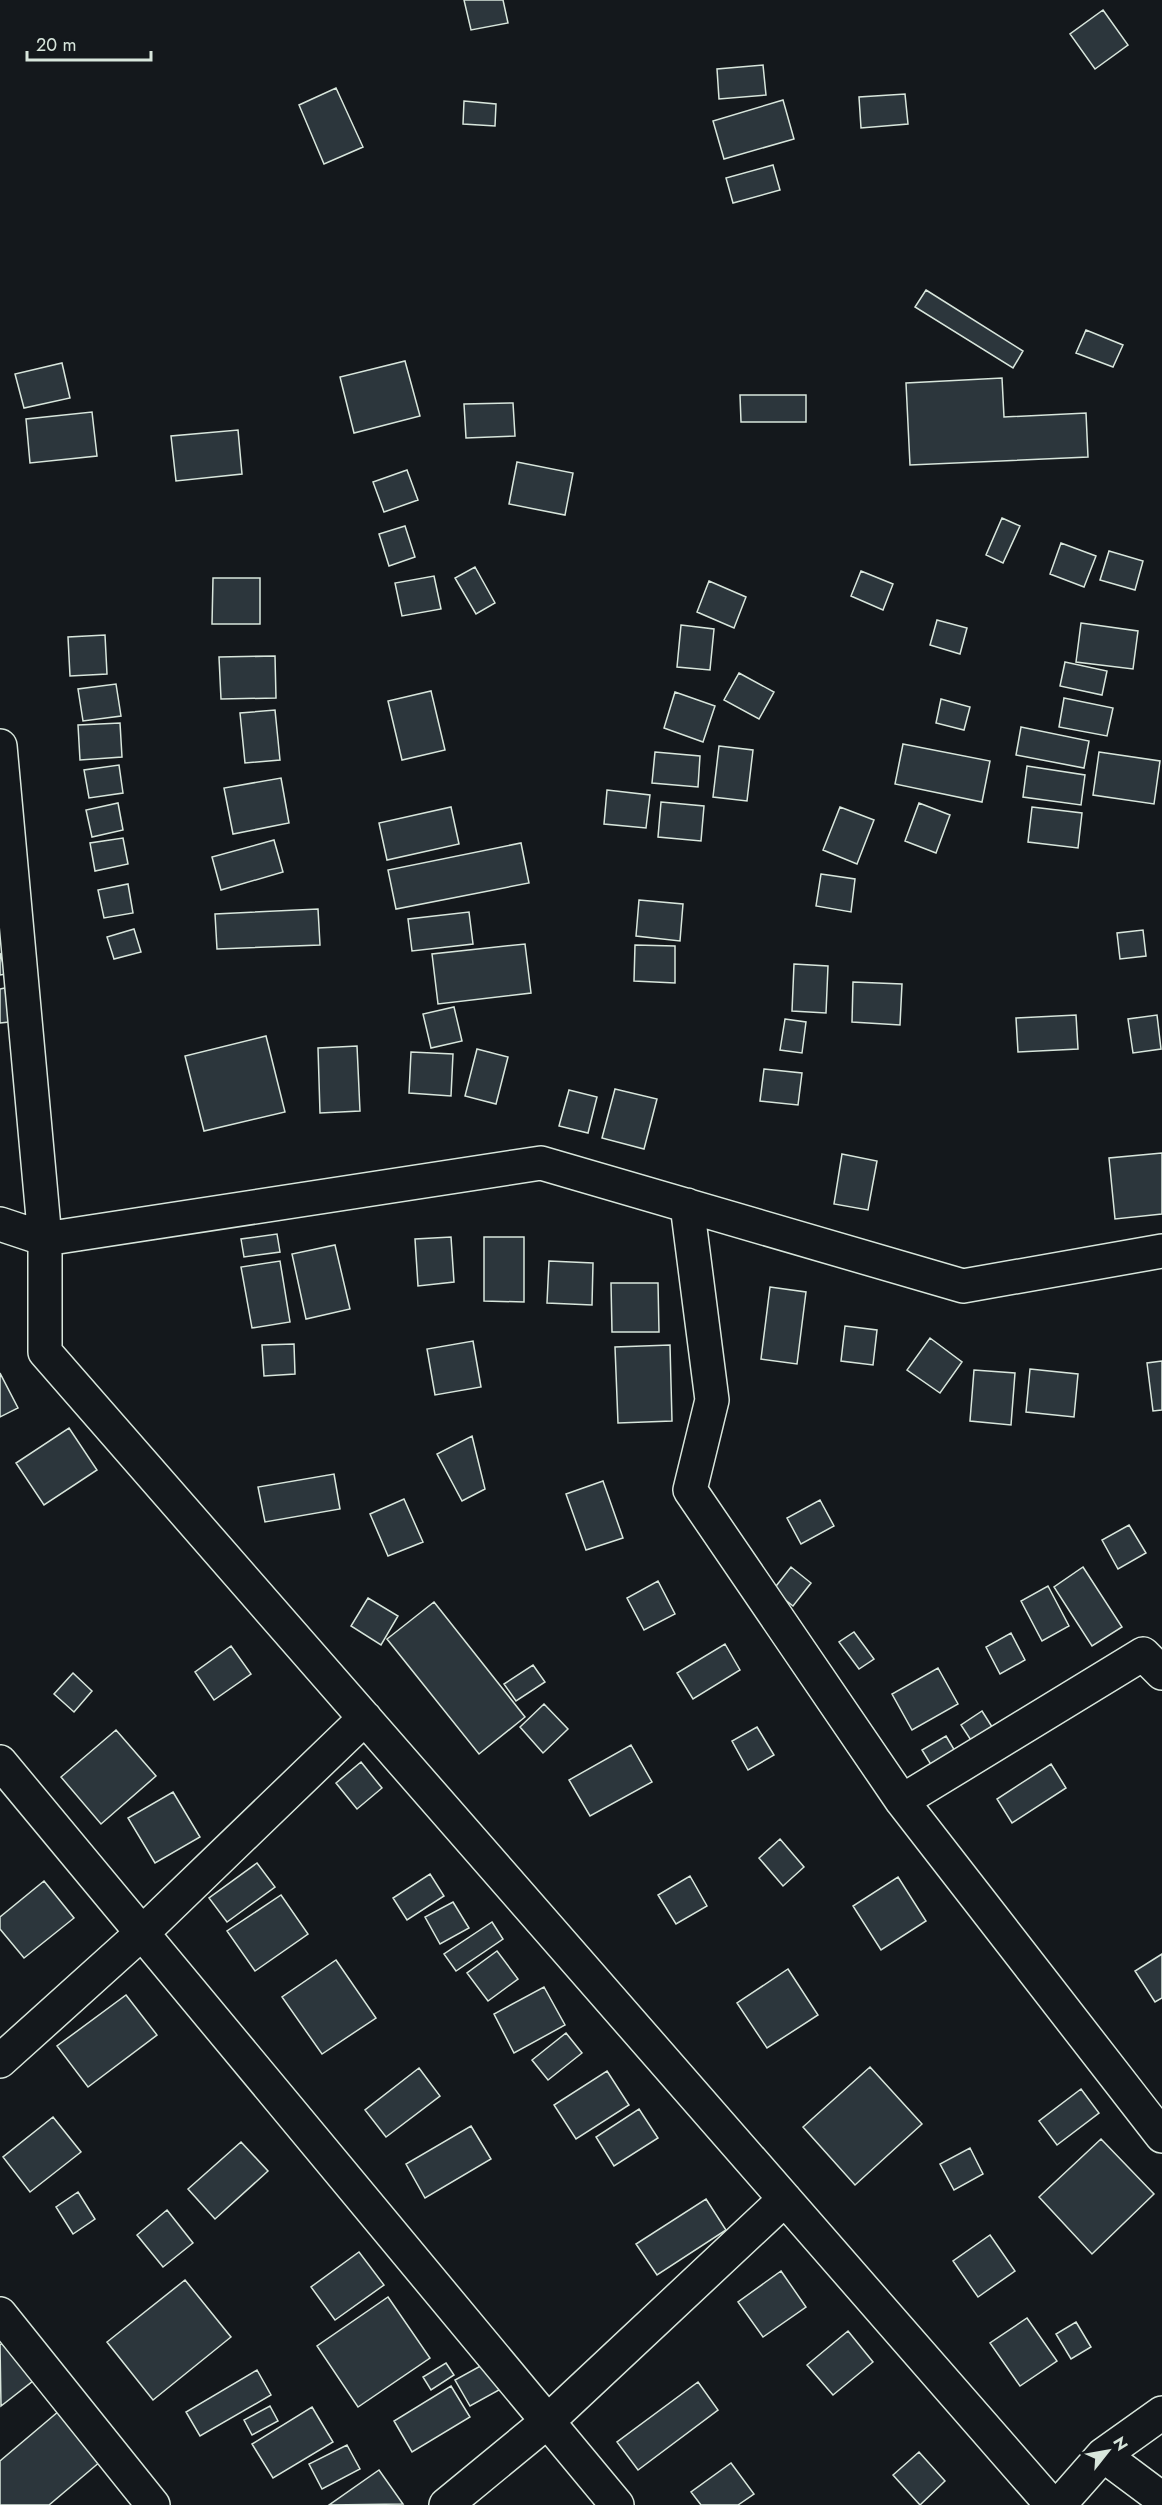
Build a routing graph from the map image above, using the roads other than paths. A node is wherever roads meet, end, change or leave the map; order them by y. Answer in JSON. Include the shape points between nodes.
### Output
{"nodes":[{"id":1,"x":0,"y":746,"type":"edge"},
{"id":2,"x":687,"y":1205,"type":"junction"},
{"id":3,"x":0,"y":1224,"type":"edge"},
{"id":4,"x":45,"y":1239,"type":"junction"},
{"id":5,"x":1162,"y":1251,"type":"edge"},
{"id":6,"x":1162,"y":1673,"type":"edge"},
{"id":7,"x":365,"y":1718,"type":"junction"},
{"id":8,"x":0,"y":1762,"type":"edge"},
{"id":9,"x":902,"y":1801,"type":"junction"},
{"id":10,"x":142,"y":1933,"type":"junction"},
{"id":11,"x":0,"y":2061,"type":"edge"},
{"id":12,"x":1162,"y":2136,"type":"edge"},
{"id":13,"x":785,"y":2199,"type":"junction"},
{"id":14,"x":0,"y":2314,"type":"edge"},
{"id":15,"x":1162,"y":2413,"type":"edge"},
{"id":16,"x":548,"y":2421,"type":"junction"},
{"id":17,"x":1103,"y":2455,"type":"junction"},
{"id":18,"x":1162,"y":2499,"type":"edge"},
{"id":19,"x":153,"y":2505,"type":"edge"},
{"id":20,"x":446,"y":2505,"type":"edge"},
{"id":21,"x":617,"y":2505,"type":"edge"},
{"id":22,"x":1052,"y":2505,"type":"edge"},
{"id":23,"x":1059,"y":2505,"type":"edge"}],
"edges":[{"from":1,"to":4,"type":"street"},
{"from":2,"to":4,"type":"street","via":[[541,1163]]},
{"from":2,"to":5,"type":"street","via":[[963,1286]]},
{"from":2,"to":9,"type":"street","via":[[712,1400],[690,1490]]},
{"from":3,"to":4,"type":"street"},
{"from":4,"to":7,"type":"street","via":[[45,1352]]},
{"from":6,"to":9,"type":"street","via":[[1143,1654]]},
{"from":7,"to":10,"type":"street"},
{"from":7,"to":13,"type":"street"},
{"from":8,"to":10,"type":"street"},
{"from":9,"to":12,"type":"street"},
{"from":10,"to":11,"type":"street"},
{"from":10,"to":16,"type":"street"},
{"from":13,"to":16,"type":"street"},
{"from":13,"to":22,"type":"street"},
{"from":14,"to":19,"type":"street"},
{"from":15,"to":17,"type":"street"},
{"from":16,"to":20,"type":"street"},
{"from":16,"to":21,"type":"street"},
{"from":17,"to":18,"type":"street"},
{"from":17,"to":23,"type":"street"}]}
